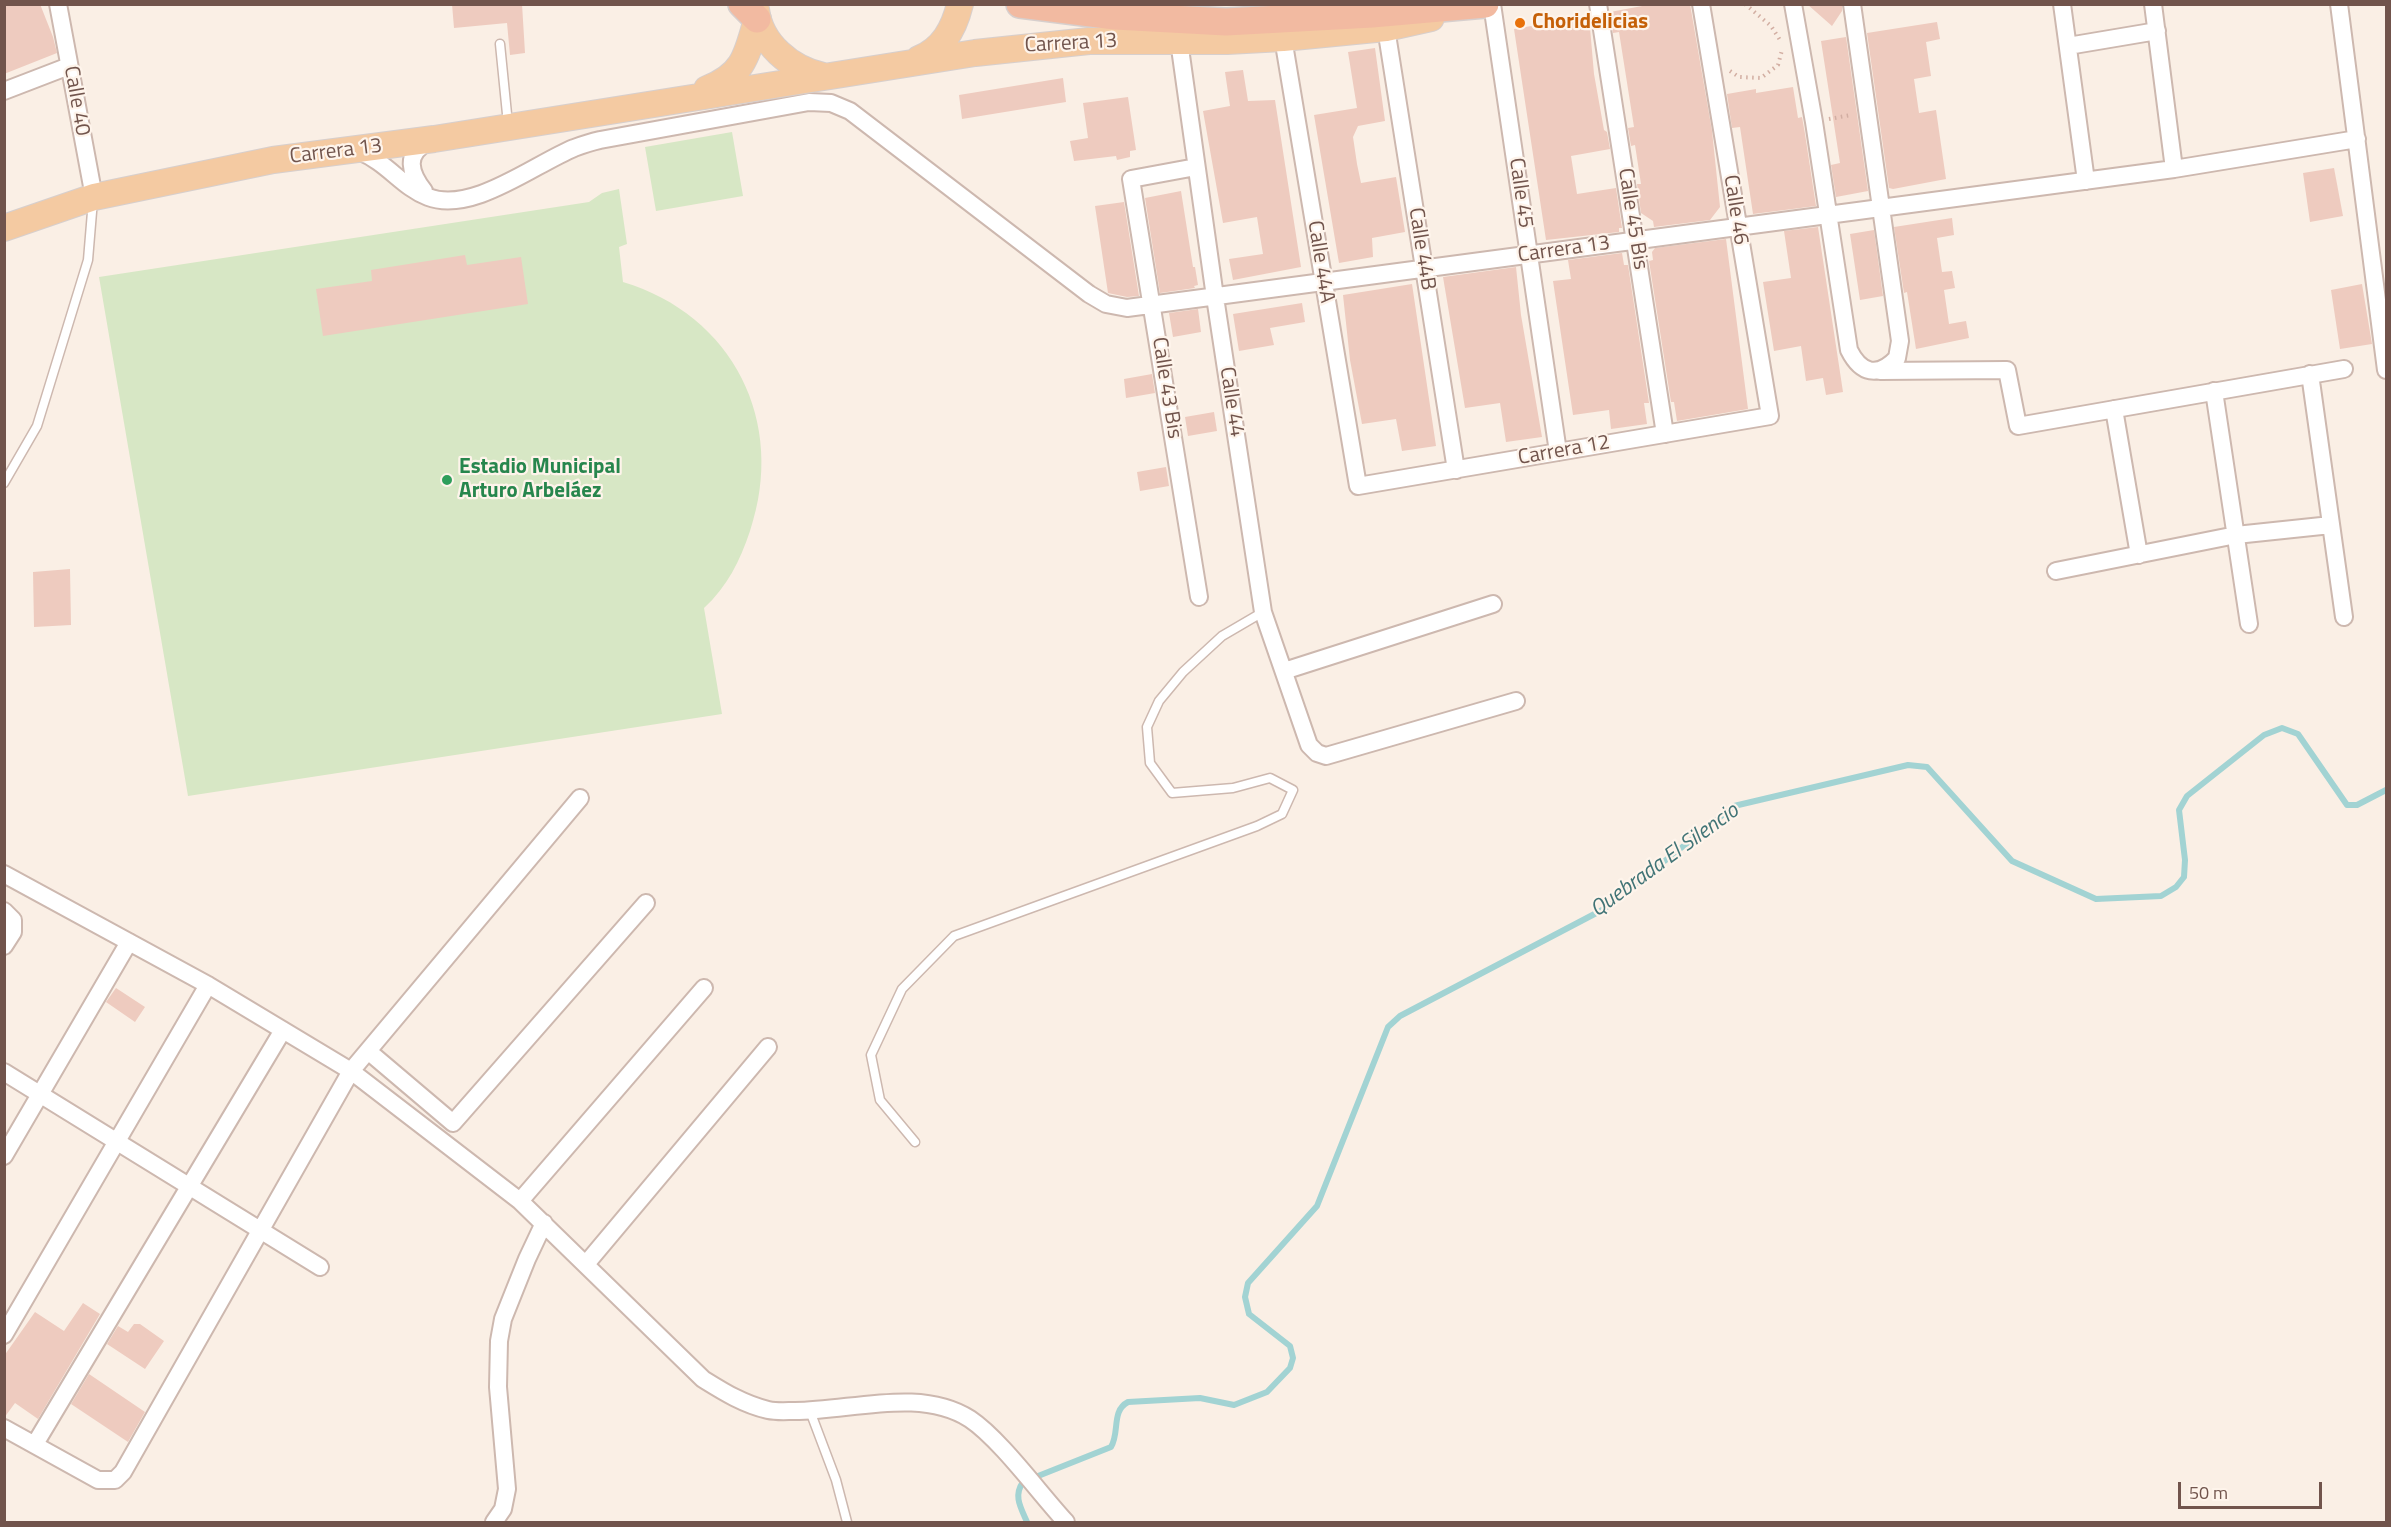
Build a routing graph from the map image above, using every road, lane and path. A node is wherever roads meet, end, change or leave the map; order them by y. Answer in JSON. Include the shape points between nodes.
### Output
{"nodes":[{"id":1,"x":58,"y":4,"type":"edge"},
{"id":2,"x":1020,"y":4,"type":"edge"},
{"id":3,"x":1598,"y":4,"type":"edge"},
{"id":4,"x":1701,"y":4,"type":"edge"},
{"id":5,"x":1745,"y":4,"type":"edge"},
{"id":6,"x":1793,"y":4,"type":"edge"},
{"id":7,"x":1852,"y":4,"type":"edge"},
{"id":8,"x":2062,"y":4,"type":"edge"},
{"id":9,"x":2153,"y":4,"type":"edge"},
{"id":10,"x":2339,"y":4,"type":"edge"},
{"id":11,"x":1482,"y":5,"type":"edge"},
{"id":12,"x":752,"y":9,"type":"edge"},
{"id":13,"x":957,"y":14,"type":"edge"},
{"id":14,"x":1386,"y":28,"type":"junction"},
{"id":15,"x":2157,"y":31,"type":"junction"},
{"id":16,"x":1283,"y":38,"type":"junction"},
{"id":17,"x":1179,"y":41,"type":"junction"},
{"id":18,"x":500,"y":44,"type":"dead end"},
{"id":19,"x":2068,"y":46,"type":"junction"},
{"id":20,"x":910,"y":63,"type":"junction"},
{"id":21,"x":1725,"y":63,"type":"dead end"},
{"id":22,"x":69,"y":66,"type":"junction"},
{"id":23,"x":826,"y":77,"type":"junction"},
{"id":24,"x":4,"y":91,"type":"edge"},
{"id":25,"x":674,"y":102,"type":"junction"},
{"id":26,"x":1866,"y":112,"type":"junction"},
{"id":27,"x":1814,"y":122,"type":"junction"},
{"id":28,"x":509,"y":127,"type":"junction"},
{"id":29,"x":434,"y":139,"type":"junction"},
{"id":30,"x":2357,"y":139,"type":"junction"},
{"id":31,"x":355,"y":150,"type":"junction"},
{"id":32,"x":1196,"y":167,"type":"junction"},
{"id":33,"x":2174,"y":169,"type":"junction"},
{"id":34,"x":2086,"y":181,"type":"junction"},
{"id":35,"x":94,"y":197,"type":"junction"},
{"id":36,"x":428,"y":197,"type":"junction"},
{"id":37,"x":1880,"y":207,"type":"junction"},
{"id":38,"x":1828,"y":214,"type":"junction"},
{"id":39,"x":1737,"y":227,"type":"junction"},
{"id":40,"x":4,"y":228,"type":"edge"},
{"id":41,"x":1635,"y":240,"type":"junction"},
{"id":42,"x":1529,"y":255,"type":"junction"},
{"id":43,"x":1424,"y":269,"type":"junction"},
{"id":44,"x":1324,"y":282,"type":"junction"},
{"id":45,"x":1215,"y":297,"type":"junction"},
{"id":46,"x":1153,"y":305,"type":"junction"},
{"id":47,"x":2344,"y":369,"type":"dead end"},
{"id":48,"x":1879,"y":370,"type":"junction"},
{"id":49,"x":2386,"y":370,"type":"edge"},
{"id":50,"x":2310,"y":375,"type":"junction"},
{"id":51,"x":2214,"y":391,"type":"junction"},
{"id":52,"x":2114,"y":409,"type":"junction"},
{"id":53,"x":1770,"y":416,"type":"joint"},
{"id":54,"x":1665,"y":434,"type":"junction"},
{"id":55,"x":1558,"y":452,"type":"junction"},
{"id":56,"x":1456,"y":470,"type":"junction"},
{"id":57,"x":4,"y":483,"type":"edge"},
{"id":58,"x":1358,"y":486,"type":"joint"},
{"id":59,"x":2331,"y":525,"type":"junction"},
{"id":60,"x":2236,"y":535,"type":"junction"},
{"id":61,"x":2139,"y":555,"type":"junction"},
{"id":62,"x":2056,"y":571,"type":"dead end"},
{"id":63,"x":1199,"y":597,"type":"dead end"},
{"id":64,"x":1493,"y":603,"type":"dead end"},
{"id":65,"x":1263,"y":612,"type":"junction"},
{"id":66,"x":2344,"y":617,"type":"dead end"},
{"id":67,"x":2250,"y":624,"type":"dead end"},
{"id":68,"x":1284,"y":670,"type":"junction"},
{"id":69,"x":1516,"y":701,"type":"dead end"},
{"id":70,"x":580,"y":798,"type":"dead end"},
{"id":71,"x":4,"y":874,"type":"edge"},
{"id":72,"x":646,"y":903,"type":"dead end"},
{"id":73,"x":9,"y":916,"type":"edge"},
{"id":74,"x":129,"y":942,"type":"junction"},
{"id":75,"x":4,"y":946,"type":"edge"},
{"id":76,"x":208,"y":985,"type":"junction"},
{"id":77,"x":704,"y":988,"type":"dead end"},
{"id":78,"x":284,"y":1030,"type":"junction"},
{"id":79,"x":768,"y":1047,"type":"dead end"},
{"id":80,"x":368,"y":1050,"type":"junction"},
{"id":81,"x":351,"y":1071,"type":"junction"},
{"id":82,"x":4,"y":1072,"type":"edge"},
{"id":83,"x":40,"y":1094,"type":"junction"},
{"id":84,"x":117,"y":1142,"type":"junction"},
{"id":85,"x":915,"y":1142,"type":"dead end"},
{"id":86,"x":4,"y":1156,"type":"edge"},
{"id":87,"x":190,"y":1186,"type":"junction"},
{"id":88,"x":520,"y":1201,"type":"junction"},
{"id":89,"x":544,"y":1223,"type":"junction"},
{"id":90,"x":260,"y":1230,"type":"junction"},
{"id":91,"x":586,"y":1264,"type":"junction"},
{"id":92,"x":320,"y":1267,"type":"dead end"},
{"id":93,"x":4,"y":1335,"type":"edge"},
{"id":94,"x":810,"y":1411,"type":"junction"},
{"id":95,"x":4,"y":1428,"type":"edge"},
{"id":96,"x":35,"y":1444,"type":"junction"},
{"id":97,"x":494,"y":1522,"type":"edge"},
{"id":98,"x":847,"y":1522,"type":"edge"},
{"id":99,"x":1066,"y":1522,"type":"edge"}],
"edges":[{"from":1,"to":22,"type":"street","name":"Calle 40"},
{"from":2,"to":11,"type":"highway","via":[[1115,16],[1226,22]]},
{"from":3,"to":41,"type":"street","name":"Calle 45 Bis"},
{"from":4,"to":39,"type":"street","name":"Calle 46"},
{"from":5,"to":21,"type":"path","via":[[1780,37],[1778,65],[1761,78],[1750,80],[1728,70]]},
{"from":6,"to":27,"type":"street"},
{"from":7,"to":26,"type":"street"},
{"from":8,"to":19,"type":"street"},
{"from":9,"to":15,"type":"street"},
{"from":10,"to":30,"type":"street"},
{"from":11,"to":14,"type":"main road","name":"Carrera 13"},
{"from":11,"to":42,"type":"street","name":"Calle 45"},
{"from":12,"to":23,"type":"main road","via":[[778,53],[794,66]]},
{"from":12,"to":25,"type":"main road","name":"Carrera 13","via":[[739,70],[726,82]]},
{"from":13,"to":20,"type":"main road","via":[[944,42],[929,55]]},
{"from":14,"to":16,"type":"main road","name":"Carrera 13"},
{"from":14,"to":43,"type":"street","name":"Calle 44B"},
{"from":15,"to":19,"type":"street"},
{"from":15,"to":33,"type":"street"},
{"from":16,"to":17,"type":"main road","name":"Carrera 13"},
{"from":16,"to":44,"type":"street","name":"Calle 44A"},
{"from":17,"to":20,"type":"main road","name":"Carrera 13","via":[[1089,40]]},
{"from":17,"to":32,"type":"street","name":"Calle 44"},
{"from":18,"to":28,"type":"lane"},
{"from":19,"to":34,"type":"street"},
{"from":20,"to":23,"type":"main road","name":"Carrera 13"},
{"from":22,"to":24,"type":"street"},
{"from":22,"to":35,"type":"street","name":"Calle 40"},
{"from":23,"to":25,"type":"main road","name":"Carrera 13"},
{"from":25,"to":28,"type":"main road","name":"Carrera 13"},
{"from":26,"to":27,"type":"path"},
{"from":26,"to":37,"type":"street"},
{"from":27,"to":38,"type":"street"},
{"from":28,"to":29,"type":"main road","name":"Carrera 13"},
{"from":29,"to":31,"type":"main road","name":"Carrera 13"},
{"from":29,"to":36,"type":"street","via":[[417,150],[410,167]]},
{"from":30,"to":33,"type":"street","name":"Carrera 13"},
{"from":30,"to":49,"type":"street"},
{"from":31,"to":35,"type":"main road","name":"Carrera 13","via":[[261,162]]},
{"from":31,"to":36,"type":"street","via":[[387,165]]},
{"from":32,"to":45,"type":"street","name":"Calle 44"},
{"from":32,"to":46,"type":"street","name":"Calle 43 Bis","via":[[1131,179]]},
{"from":33,"to":34,"type":"street","name":"Carrera 13"},
{"from":34,"to":37,"type":"street","name":"Carrera 13"},
{"from":35,"to":40,"type":"main road","name":"Carrera 13"},
{"from":35,"to":57,"type":"lane","via":[[88,260],[37,426]]},
{"from":36,"to":46,"type":"street","name":"Carrera 13","via":[[446,201],[488,191],[574,148],[600,140],[809,102],[831,103],[850,111],[1089,294],[1106,304],[1127,308]]},
{"from":37,"to":38,"type":"street","name":"Carrera 13"},
{"from":37,"to":48,"type":"street","via":[[1900,341],[1898,358]]},
{"from":38,"to":39,"type":"street","name":"Carrera 13"},
{"from":38,"to":48,"type":"street","via":[[1849,350],[1855,363],[1867,371]]},
{"from":39,"to":41,"type":"street","name":"Carrera 13"},
{"from":39,"to":53,"type":"street","name":"Calle 46"},
{"from":41,"to":42,"type":"street","name":"Carrera 13"},
{"from":41,"to":54,"type":"street","name":"Calle 45 Bis"},
{"from":42,"to":43,"type":"street","name":"Carrera 13"},
{"from":42,"to":55,"type":"street","name":"Calle 45"},
{"from":43,"to":44,"type":"street","name":"Carrera 13"},
{"from":43,"to":56,"type":"street","name":"Calle 44B"},
{"from":44,"to":45,"type":"street","name":"Carrera 13"},
{"from":44,"to":58,"type":"street","name":"Calle 44A"},
{"from":45,"to":46,"type":"street","name":"Carrera 13"},
{"from":45,"to":65,"type":"street","name":"Calle 44"},
{"from":46,"to":63,"type":"street","name":"Calle 43 Bis"},
{"from":47,"to":50,"type":"street"},
{"from":48,"to":52,"type":"street","via":[[2007,370],[2018,426]]},
{"from":50,"to":51,"type":"street"},
{"from":50,"to":59,"type":"street"},
{"from":51,"to":52,"type":"street"},
{"from":51,"to":60,"type":"street"},
{"from":52,"to":61,"type":"street"},
{"from":53,"to":54,"type":"street","name":"Carrera 12"},
{"from":54,"to":55,"type":"street","name":"Carrera 12"},
{"from":55,"to":56,"type":"street","name":"Carrera 12"},
{"from":56,"to":58,"type":"street","name":"Carrera 12"},
{"from":59,"to":60,"type":"street"},
{"from":59,"to":66,"type":"street"},
{"from":60,"to":61,"type":"street"},
{"from":60,"to":67,"type":"street"},
{"from":61,"to":62,"type":"street"},
{"from":64,"to":68,"type":"street"},
{"from":65,"to":68,"type":"street","name":"Calle 44"},
{"from":65,"to":85,"type":"lane","via":[[1222,636],[1159,701],[1147,727],[1150,763],[1172,793],[1233,788],[1270,778],[1293,790],[1282,814],[954,936],[903,989],[872,1055],[880,1100]]},
{"from":68,"to":69,"type":"street","name":"Calle 44","via":[[1309,745],[1326,756]]},
{"from":70,"to":80,"type":"street"},
{"from":71,"to":74,"type":"street"},
{"from":72,"to":80,"type":"street","via":[[453,1123]]},
{"from":73,"to":75,"type":"street","via":[[13,932]]},
{"from":74,"to":76,"type":"street"},
{"from":74,"to":83,"type":"street"},
{"from":76,"to":78,"type":"street"},
{"from":76,"to":84,"type":"street"},
{"from":77,"to":88,"type":"street"},
{"from":78,"to":81,"type":"street"},
{"from":78,"to":87,"type":"street"},
{"from":79,"to":91,"type":"street"},
{"from":80,"to":81,"type":"street"},
{"from":81,"to":88,"type":"street"},
{"from":81,"to":90,"type":"street"},
{"from":82,"to":83,"type":"street"},
{"from":83,"to":84,"type":"street"},
{"from":83,"to":86,"type":"street"},
{"from":84,"to":87,"type":"street"},
{"from":84,"to":93,"type":"street"},
{"from":87,"to":90,"type":"street"},
{"from":87,"to":96,"type":"street"},
{"from":88,"to":89,"type":"street"},
{"from":89,"to":91,"type":"street"},
{"from":89,"to":97,"type":"street","via":[[507,1309],[499,1341],[498,1388],[507,1489],[503,1509]]},
{"from":90,"to":92,"type":"street"},
{"from":90,"to":96,"type":"street","via":[[115,1480],[98,1480]]},
{"from":91,"to":94,"type":"street","via":[[703,1379],[735,1400],[770,1411]]},
{"from":94,"to":98,"type":"lane"},
{"from":94,"to":99,"type":"street","via":[[910,1402],[942,1406],[970,1420]]},
{"from":95,"to":96,"type":"street"}]}
